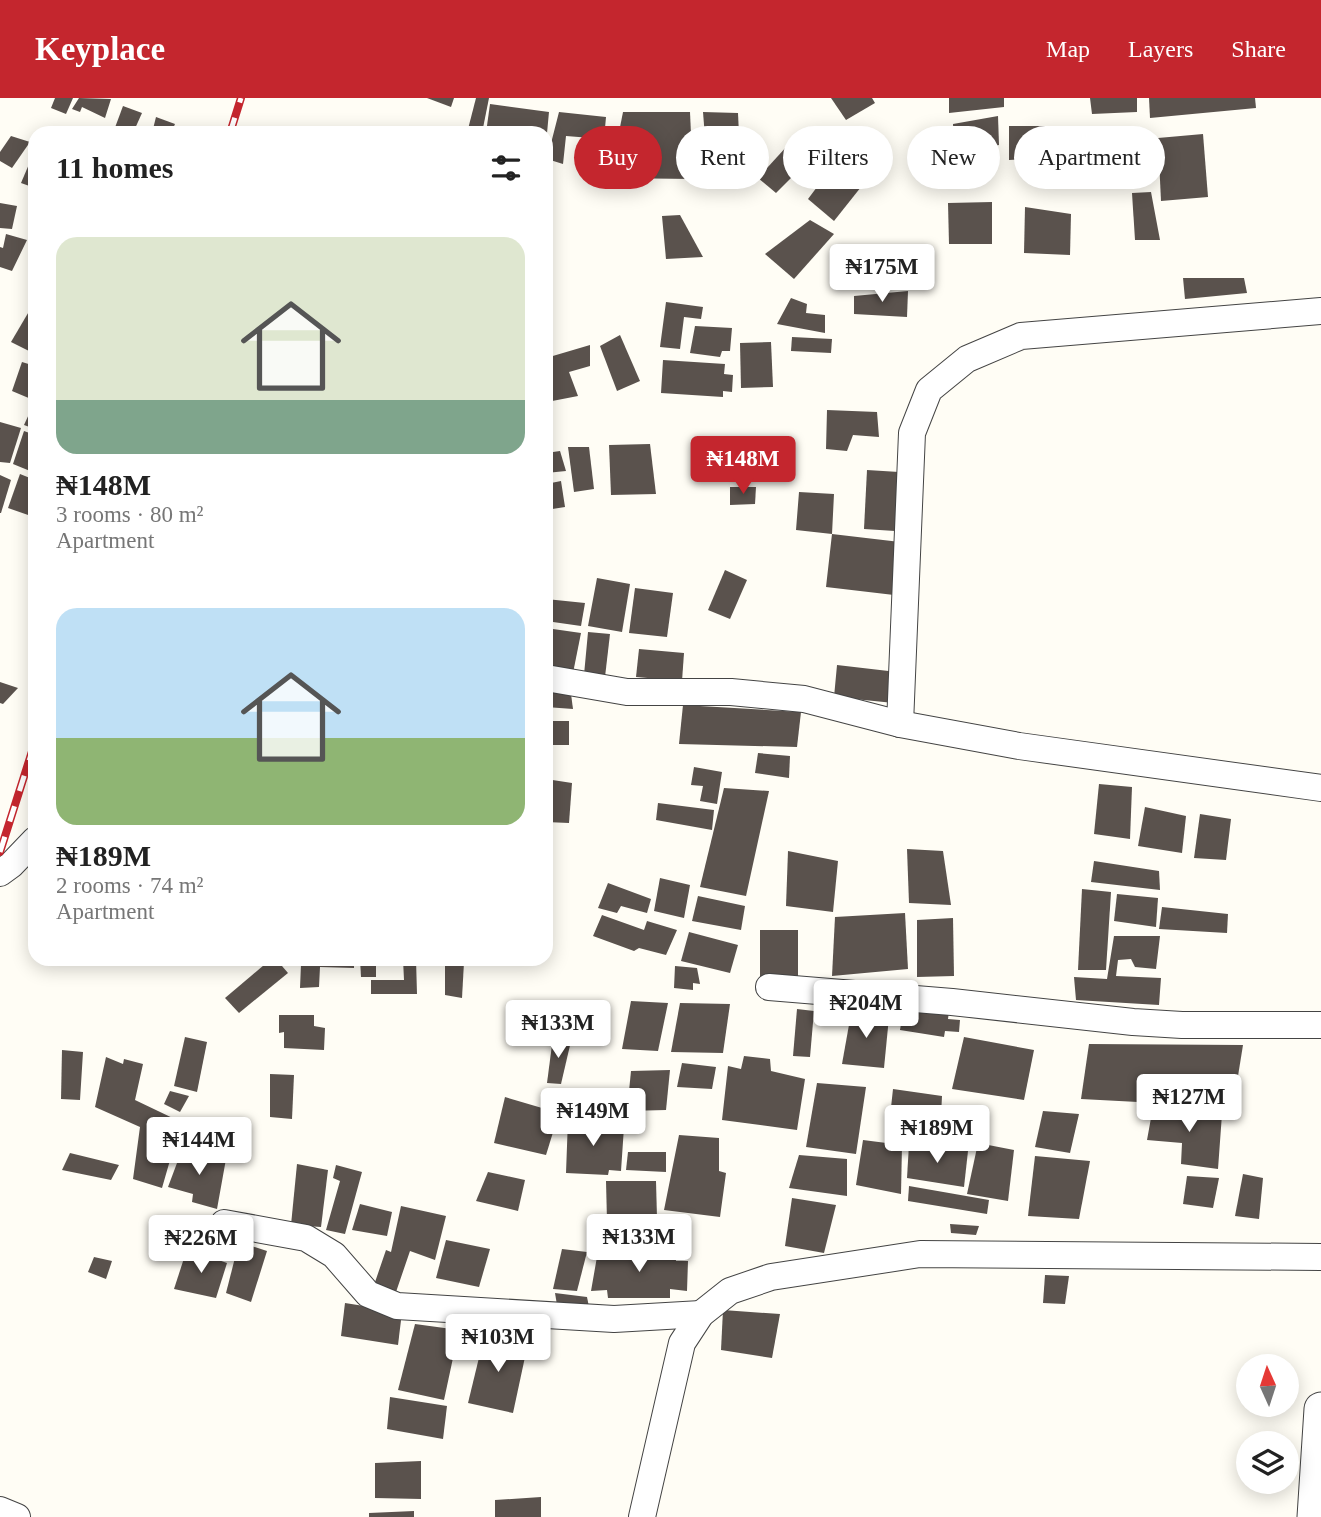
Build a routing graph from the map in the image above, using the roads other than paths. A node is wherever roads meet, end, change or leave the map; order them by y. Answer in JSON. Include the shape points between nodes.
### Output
{"nodes":[{"id":1,"x":1321,"y":311,"type":"edge"},
{"id":2,"x":553,"y":679,"type":"edge"},
{"id":3,"x":900,"y":724,"type":"junction"},
{"id":4,"x":1321,"y":788,"type":"edge"},
{"id":5,"x":28,"y":847,"type":"edge"},
{"id":6,"x":0,"y":873,"type":"edge"},
{"id":7,"x":769,"y":987,"type":"dead end"},
{"id":8,"x":1321,"y":1026,"type":"edge"},
{"id":9,"x":224,"y":1223,"type":"dead end"},
{"id":10,"x":1321,"y":1257,"type":"edge"},
{"id":11,"x":701,"y":1314,"type":"junction"},
{"id":12,"x":1321,"y":1409,"type":"edge"},
{"id":13,"x":0,"y":1510,"type":"edge"},
{"id":14,"x":17,"y":1517,"type":"edge"},
{"id":15,"x":642,"y":1517,"type":"edge"},
{"id":16,"x":1314,"y":1517,"type":"edge"}],
"edges":[{"from":1,"to":3,"type":"street","via":[[1021,335],[967,359],[929,390],[912,433]]},
{"from":2,"to":3,"type":"street","via":[[627,692],[731,692],[804,699]]},
{"from":3,"to":4,"type":"street","via":[[1019,746]]},
{"from":5,"to":6,"type":"street"},
{"from":7,"to":8,"type":"street","via":[[1133,1022]]},
{"from":9,"to":11,"type":"street","via":[[306,1238],[334,1255],[368,1294],[397,1306],[614,1319]]},
{"from":10,"to":11,"type":"street","via":[[920,1254],[771,1277],[730,1291]]},
{"from":11,"to":15,"type":"street","via":[[682,1343]]},
{"from":12,"to":16,"type":"street"},
{"from":13,"to":14,"type":"street"}]}
